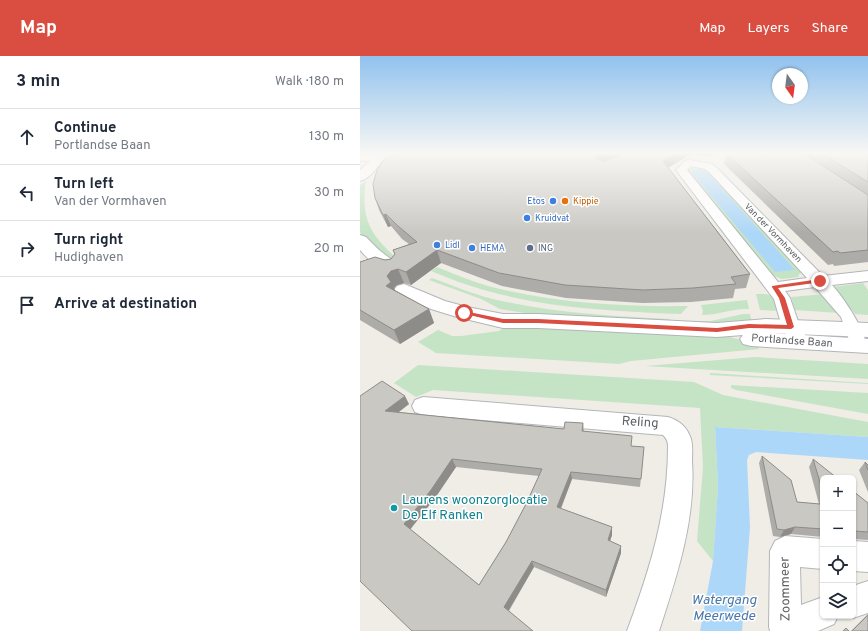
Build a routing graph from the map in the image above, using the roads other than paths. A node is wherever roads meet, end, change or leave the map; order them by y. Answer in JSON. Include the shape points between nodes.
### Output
{"nodes":[{"id":1,"x":689,"y":180,"type":"edge"},
{"id":2,"x":727,"y":180,"type":"edge"},
{"id":3,"x":360,"y":240,"type":"edge"},
{"id":4,"x":360,"y":261,"type":"edge"},
{"id":5,"x":868,"y":276,"type":"edge"},
{"id":6,"x":820,"y":281,"type":"junction"},
{"id":7,"x":410,"y":286,"type":"edge"},
{"id":8,"x":774,"y":287,"type":"junction"},
{"id":9,"x":796,"y":335,"type":"junction"},
{"id":10,"x":862,"y":338,"type":"edge"},
{"id":11,"x":422,"y":406,"type":"dead end"},
{"id":12,"x":820,"y":554,"type":"edge"},
{"id":13,"x":856,"y":556,"type":"edge"},
{"id":14,"x":868,"y":558,"type":"edge"},
{"id":15,"x":868,"y":597,"type":"edge"},
{"id":16,"x":856,"y":601,"type":"edge"},
{"id":17,"x":820,"y":614,"type":"edge"},
{"id":18,"x":643,"y":631,"type":"edge"}],
"edges":[{"from":1,"to":8,"type":"street","name":"Van der Vormhaven"},
{"from":2,"to":6,"type":"street","name":"Van der Vormhaven"},
{"from":3,"to":4,"type":"street","via":[[382,269]]},
{"from":5,"to":6,"type":"street"},
{"from":6,"to":8,"type":"street"},
{"from":6,"to":10,"type":"street","name":"Van der Vormhaven"},
{"from":7,"to":9,"type":"street","name":"Portlandse Baan","via":[[438,305],[503,321],[717,330],[752,339]]},
{"from":8,"to":9,"type":"street","name":"Van der Vormhaven","via":[[782,298]]},
{"from":9,"to":10,"type":"street","name":"Portlandse Baan"},
{"from":11,"to":18,"type":"street","name":"Reling","via":[[668,426],[674,430],[679,438],[678,510],[661,576]]},
{"from":12,"to":17,"type":"street","name":"Zoommeer","via":[[785,552],[784,628]]},
{"from":13,"to":14,"type":"street"},
{"from":15,"to":16,"type":"street"}]}
